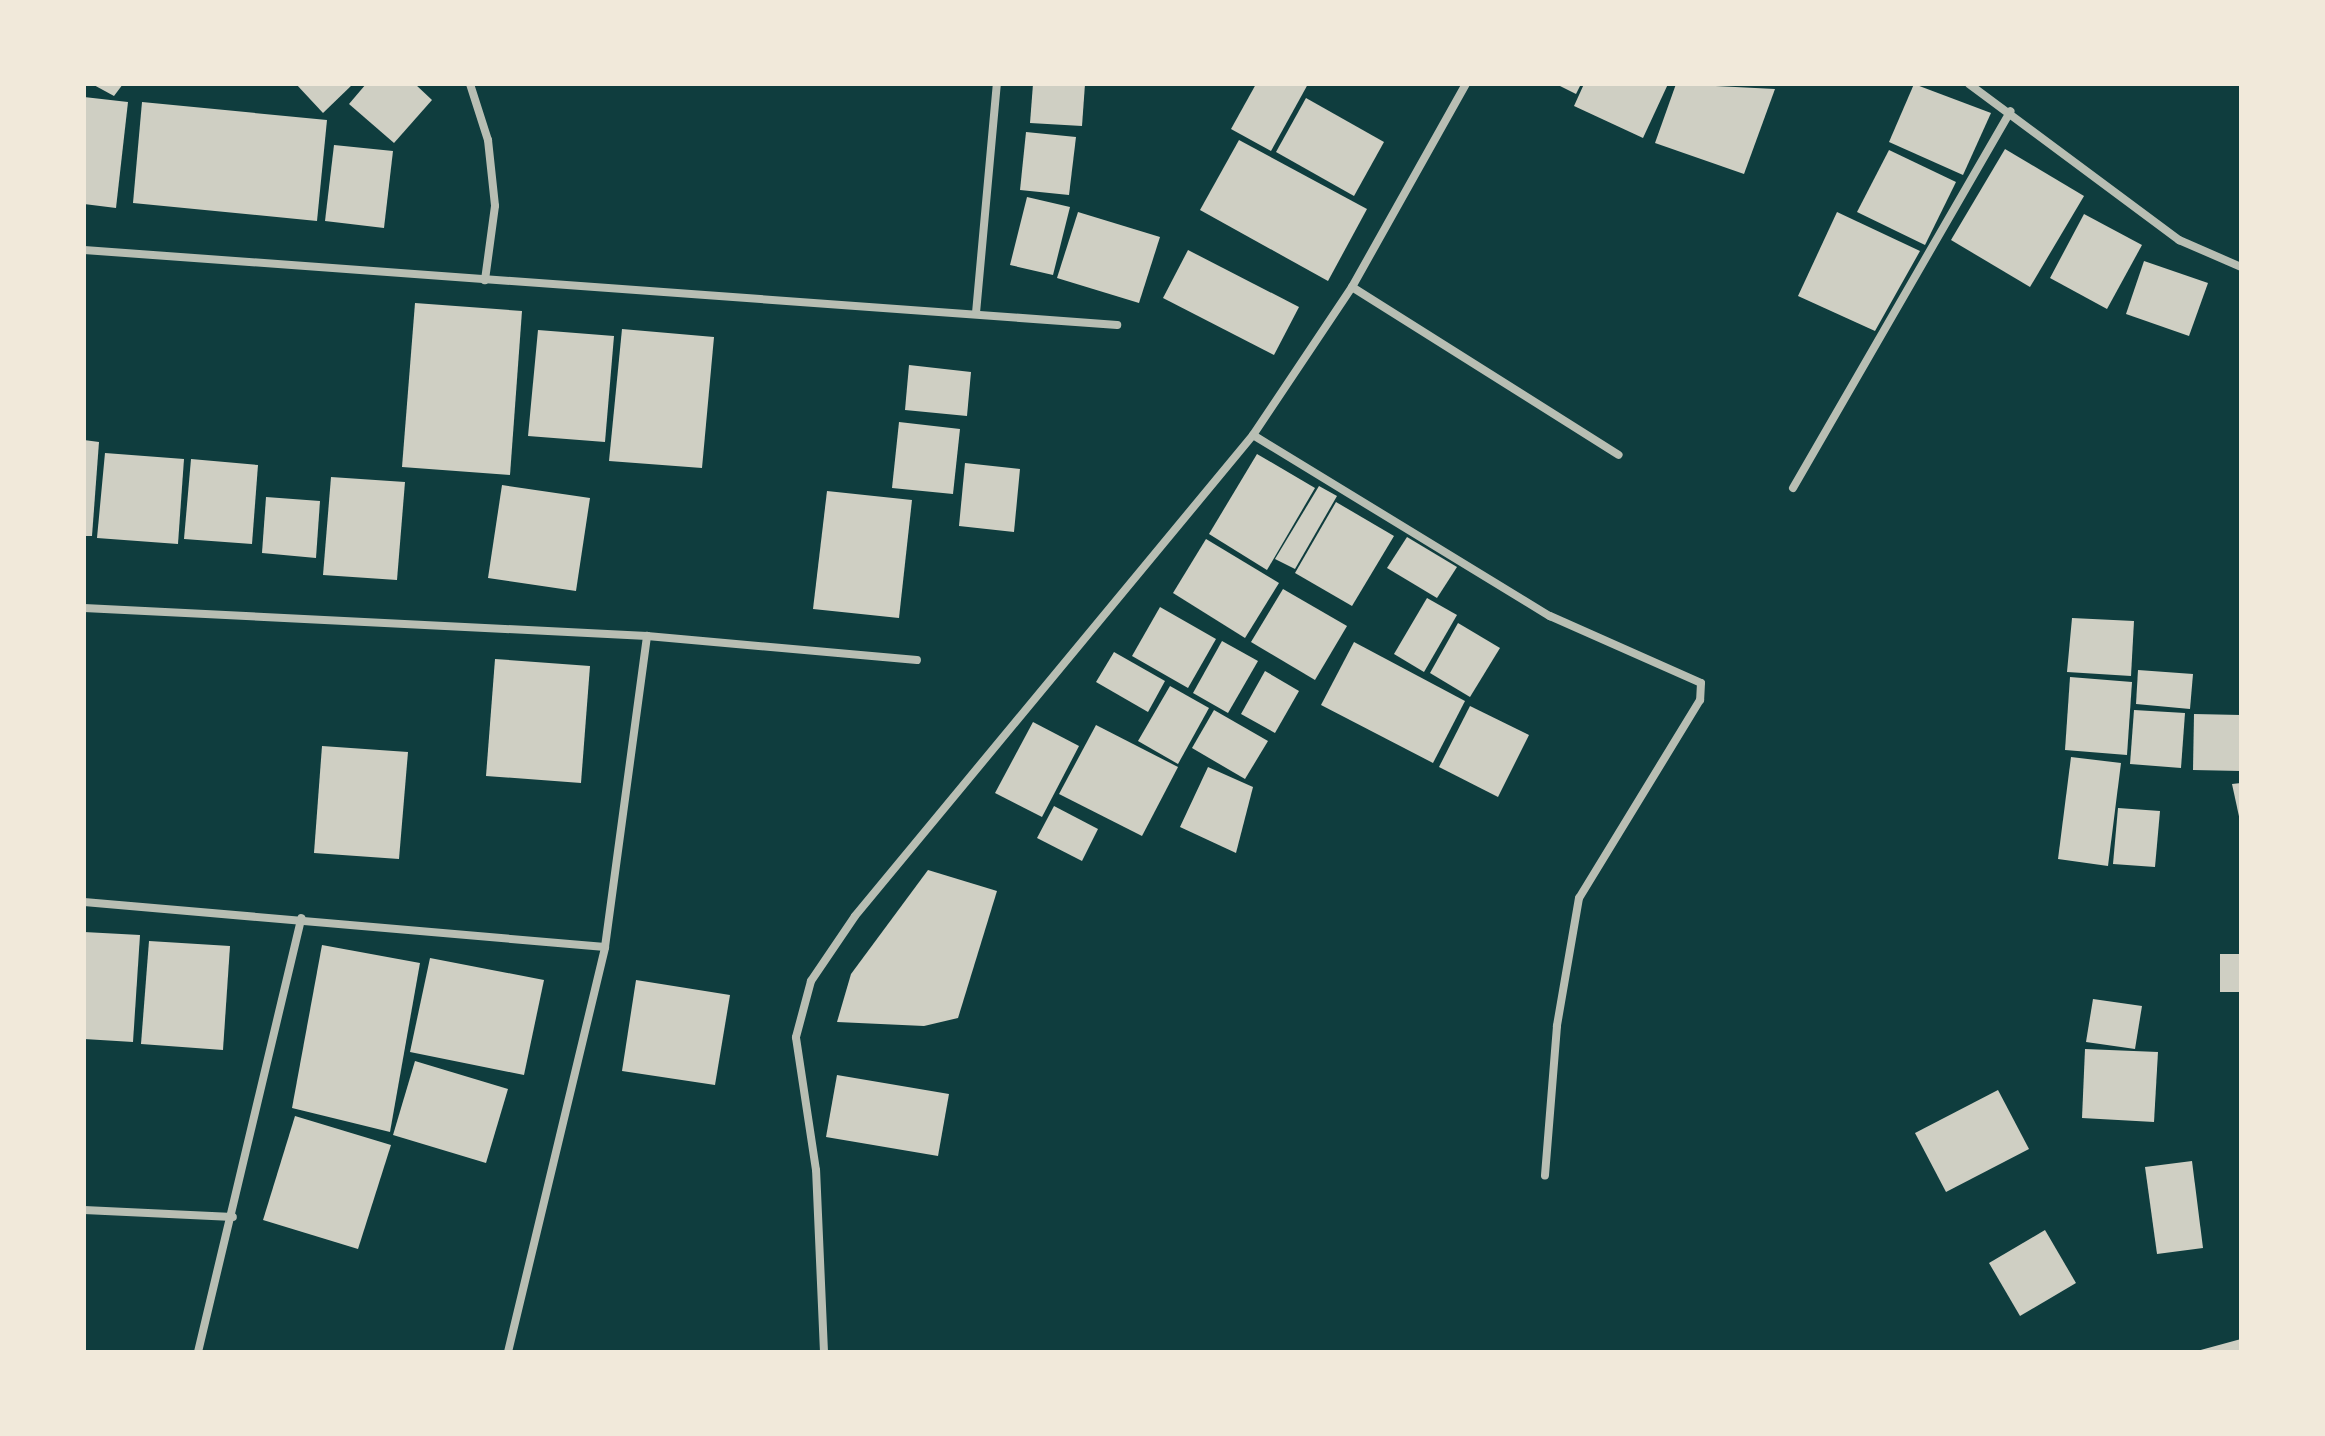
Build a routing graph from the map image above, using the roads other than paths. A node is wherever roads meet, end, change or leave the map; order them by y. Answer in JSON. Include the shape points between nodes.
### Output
{"nodes":[{"id":1,"x":470,"y":84,"type":"edge"},
{"id":2,"x":997,"y":84,"type":"edge"},
{"id":3,"x":1466,"y":84,"type":"edge"},
{"id":4,"x":1969,"y":84,"type":"edge"},
{"id":5,"x":2011,"y":111,"type":"junction"},
{"id":6,"x":84,"y":250,"type":"edge"},
{"id":7,"x":2241,"y":267,"type":"edge"},
{"id":8,"x":485,"y":280,"type":"junction"},
{"id":9,"x":1352,"y":287,"type":"junction"},
{"id":10,"x":976,"y":313,"type":"junction"},
{"id":11,"x":1117,"y":325,"type":"dead end"},
{"id":12,"x":1253,"y":435,"type":"junction"},
{"id":13,"x":1619,"y":455,"type":"dead end"},
{"id":14,"x":1793,"y":488,"type":"dead end"},
{"id":15,"x":84,"y":608,"type":"edge"},
{"id":16,"x":647,"y":636,"type":"junction"},
{"id":17,"x":917,"y":660,"type":"dead end"},
{"id":18,"x":84,"y":902,"type":"edge"},
{"id":19,"x":301,"y":918,"type":"junction"},
{"id":20,"x":605,"y":947,"type":"junction"},
{"id":21,"x":1545,"y":1176,"type":"dead end"},
{"id":22,"x":84,"y":1210,"type":"edge"},
{"id":23,"x":233,"y":1217,"type":"junction"},
{"id":24,"x":198,"y":1352,"type":"edge"},
{"id":25,"x":508,"y":1352,"type":"edge"},
{"id":26,"x":824,"y":1352,"type":"edge"}],
"edges":[{"from":1,"to":8,"type":"street","via":[[488,140],[495,206]]},
{"from":2,"to":10,"type":"street"},
{"from":3,"to":9,"type":"street"},
{"from":4,"to":5,"type":"street"},
{"from":5,"to":7,"type":"street","via":[[2179,240]]},
{"from":5,"to":14,"type":"street"},
{"from":6,"to":8,"type":"street"},
{"from":8,"to":10,"type":"street"},
{"from":9,"to":12,"type":"street"},
{"from":9,"to":13,"type":"street"},
{"from":10,"to":11,"type":"street"},
{"from":12,"to":21,"type":"street","via":[[1550,616],[1701,683],[1700,700],[1579,898],[1557,1026]]},
{"from":12,"to":26,"type":"street","via":[[855,916],[811,981],[796,1037],[816,1170]]},
{"from":15,"to":16,"type":"street"},
{"from":16,"to":17,"type":"street"},
{"from":16,"to":20,"type":"street"},
{"from":18,"to":19,"type":"street"},
{"from":19,"to":20,"type":"street"},
{"from":19,"to":23,"type":"street"},
{"from":20,"to":25,"type":"street"},
{"from":22,"to":23,"type":"street"},
{"from":23,"to":24,"type":"street"}]}
